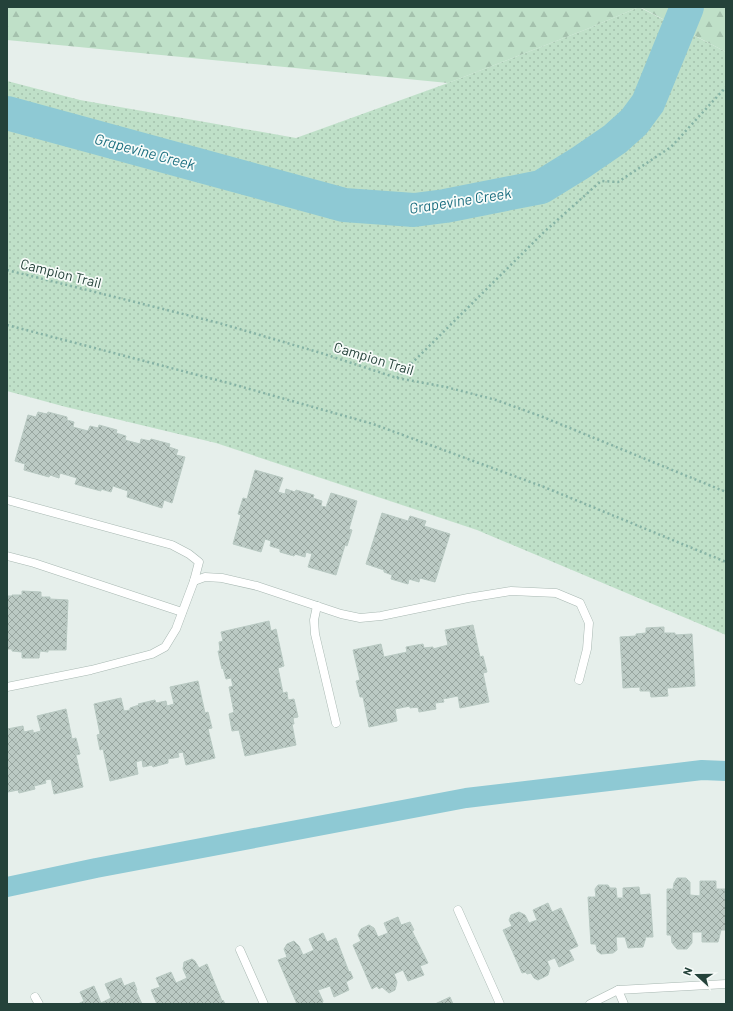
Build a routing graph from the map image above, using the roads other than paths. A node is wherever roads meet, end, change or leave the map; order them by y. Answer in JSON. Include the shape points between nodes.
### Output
{"nodes":[{"id":1,"x":7,"y":500,"type":"edge"},
{"id":2,"x":7,"y":556,"type":"edge"},
{"id":3,"x":194,"y":581,"type":"junction"},
{"id":4,"x":317,"y":606,"type":"junction"},
{"id":5,"x":182,"y":612,"type":"junction"},
{"id":6,"x":579,"y":680,"type":"dead end"},
{"id":7,"x":7,"y":686,"type":"edge"},
{"id":8,"x":336,"y":723,"type":"dead end"},
{"id":9,"x":458,"y":910,"type":"dead end"},
{"id":10,"x":240,"y":950,"type":"dead end"},
{"id":11,"x":726,"y":984,"type":"edge"},
{"id":12,"x":618,"y":990,"type":"junction"},
{"id":13,"x":264,"y":1004,"type":"edge"},
{"id":14,"x":500,"y":1004,"type":"edge"},
{"id":15,"x":590,"y":1004,"type":"edge"},
{"id":16,"x":624,"y":1004,"type":"edge"}],
"edges":[{"from":1,"to":3,"type":"lane","via":[[172,545],[199,562]]},
{"from":2,"to":5,"type":"lane"},
{"from":3,"to":4,"type":"lane","via":[[205,577],[222,578],[257,586]]},
{"from":3,"to":5,"type":"lane"},
{"from":4,"to":6,"type":"lane","via":[[360,618],[502,592],[556,593],[580,603],[589,623],[587,649]]},
{"from":4,"to":8,"type":"lane","via":[[315,634]]},
{"from":5,"to":7,"type":"lane","via":[[176,629],[165,647],[152,654],[90,670]]},
{"from":9,"to":14,"type":"lane"},
{"from":10,"to":13,"type":"lane"},
{"from":11,"to":12,"type":"lane"},
{"from":12,"to":15,"type":"lane"},
{"from":12,"to":16,"type":"lane"}]}
